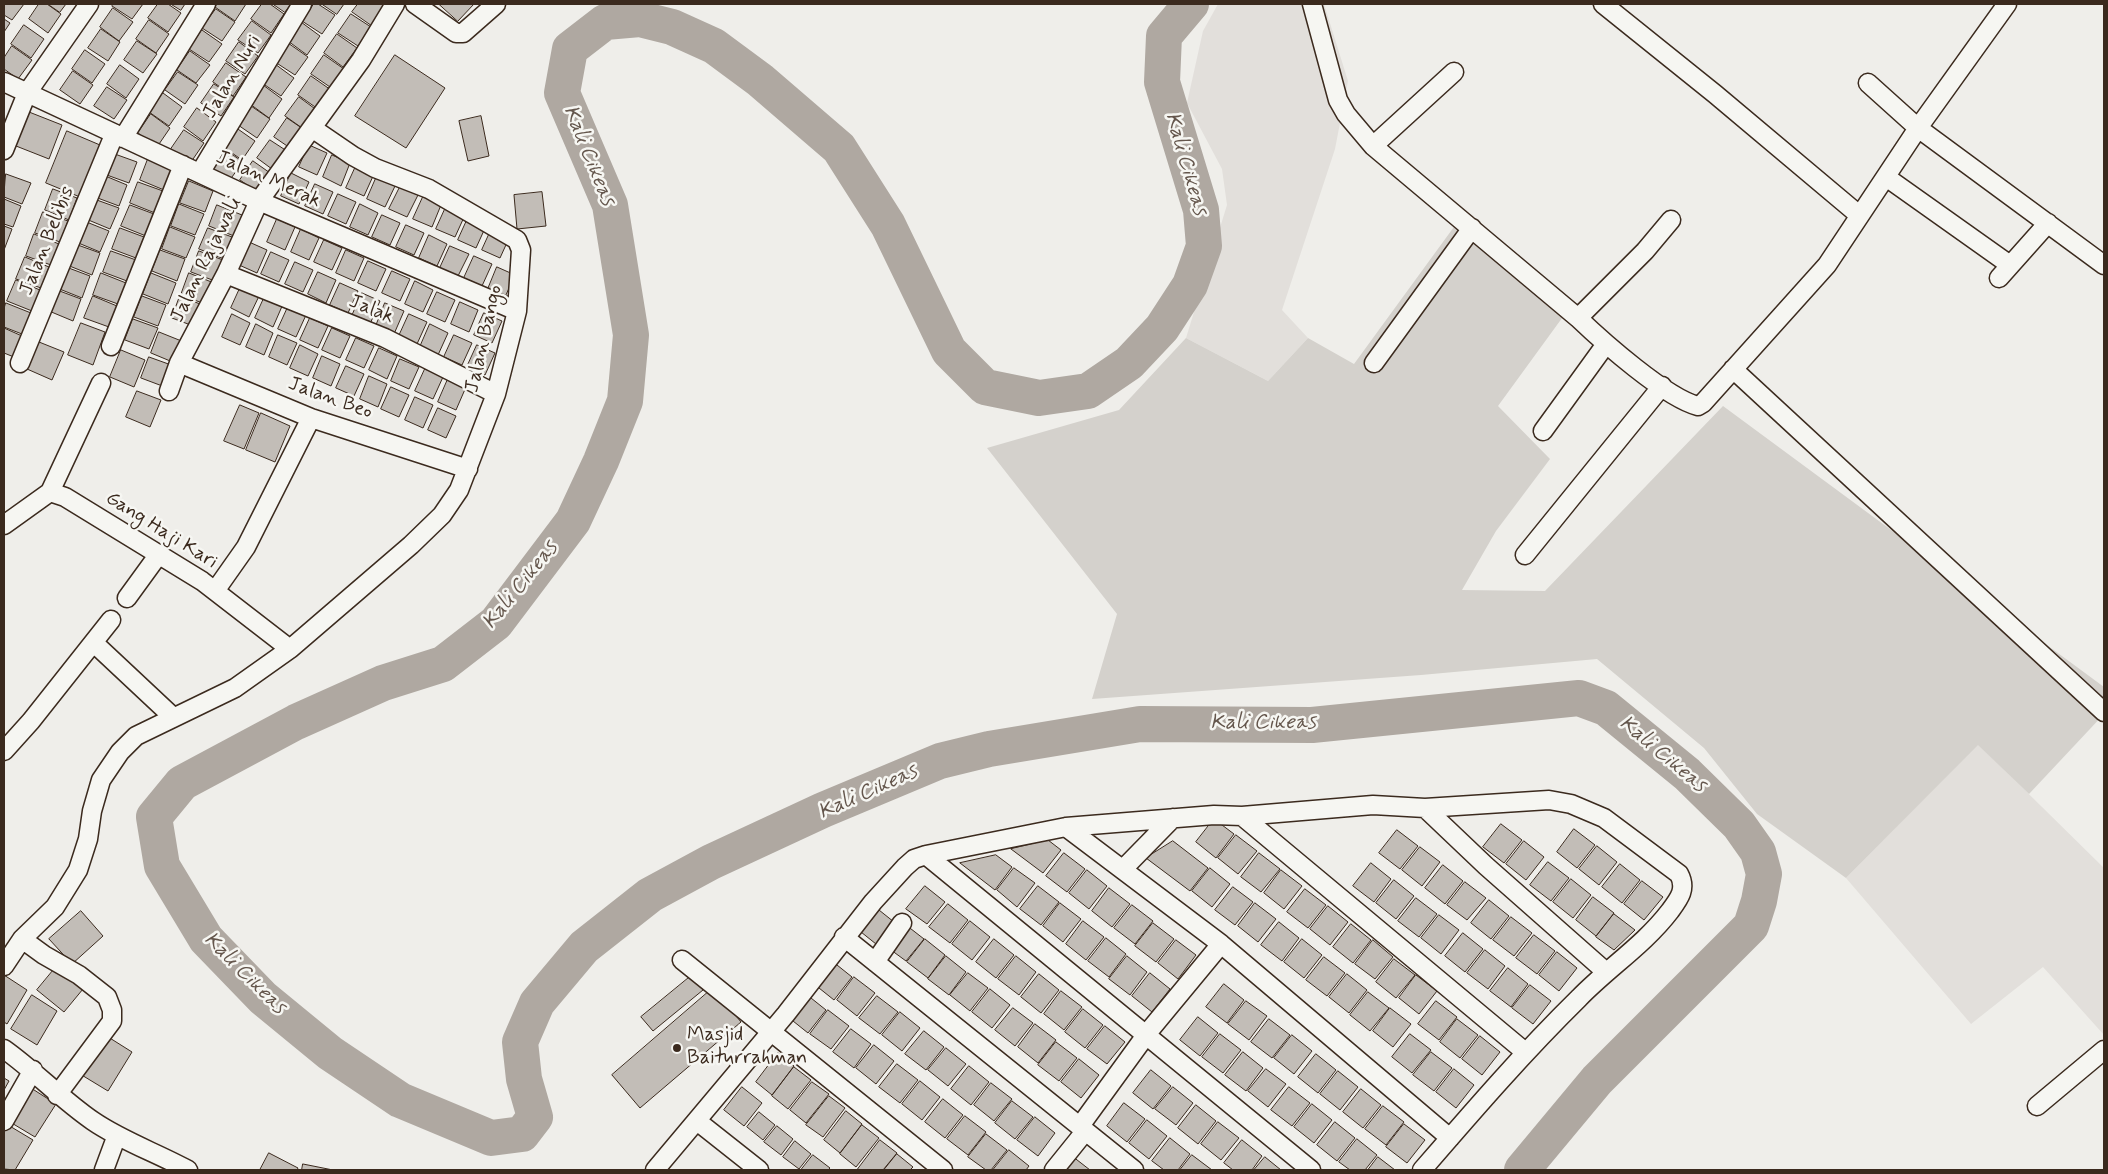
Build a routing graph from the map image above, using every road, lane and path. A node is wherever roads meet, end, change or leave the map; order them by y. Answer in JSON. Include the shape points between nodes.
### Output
{"nodes":[{"id":1,"x":89,"y":4,"type":"edge"},
{"id":2,"x":206,"y":4,"type":"edge"},
{"id":3,"x":302,"y":4,"type":"edge"},
{"id":4,"x":395,"y":4,"type":"edge"},
{"id":5,"x":415,"y":4,"type":"edge"},
{"id":6,"x":496,"y":4,"type":"edge"},
{"id":7,"x":1312,"y":4,"type":"edge"},
{"id":8,"x":1603,"y":4,"type":"edge"},
{"id":9,"x":2007,"y":4,"type":"edge"},
{"id":10,"x":1454,"y":72,"type":"dead end"},
{"id":11,"x":4,"y":82,"type":"edge"},
{"id":12,"x":1868,"y":82,"type":"dead end"},
{"id":13,"x":26,"y":93,"type":"junction"},
{"id":14,"x":312,"y":128,"type":"junction"},
{"id":15,"x":1918,"y":128,"type":"junction"},
{"id":16,"x":118,"y":136,"type":"junction"},
{"id":17,"x":1373,"y":146,"type":"junction"},
{"id":18,"x":4,"y":150,"type":"edge"},
{"id":19,"x":183,"y":165,"type":"junction"},
{"id":20,"x":200,"y":173,"type":"junction"},
{"id":21,"x":1886,"y":177,"type":"junction"},
{"id":22,"x":259,"y":201,"type":"junction"},
{"id":23,"x":1859,"y":215,"type":"junction"},
{"id":24,"x":1671,"y":220,"type":"dead end"},
{"id":25,"x":2048,"y":223,"type":"junction"},
{"id":26,"x":1472,"y":228,"type":"junction"},
{"id":27,"x":2104,"y":265,"type":"edge"},
{"id":28,"x":226,"y":274,"type":"junction"},
{"id":29,"x":517,"y":311,"type":"junction"},
{"id":30,"x":1578,"y":318,"type":"junction"},
{"id":31,"x":1606,"y":344,"type":"junction"},
{"id":32,"x":111,"y":346,"type":"dead end"},
{"id":33,"x":1374,"y":362,"type":"dead end"},
{"id":34,"x":20,"y":363,"type":"dead end"},
{"id":35,"x":179,"y":363,"type":"junction"},
{"id":36,"x":1733,"y":369,"type":"junction"},
{"id":37,"x":101,"y":383,"type":"dead end"},
{"id":38,"x":1662,"y":386,"type":"junction"},
{"id":39,"x":169,"y":391,"type":"dead end"},
{"id":40,"x":496,"y":394,"type":"junction"},
{"id":41,"x":311,"y":418,"type":"junction"},
{"id":42,"x":1543,"y":431,"type":"dead end"},
{"id":43,"x":468,"y":469,"type":"junction"},
{"id":44,"x":50,"y":492,"type":"junction"},
{"id":45,"x":4,"y":525,"type":"edge"},
{"id":46,"x":159,"y":554,"type":"junction"},
{"id":47,"x":1525,"y":555,"type":"dead end"},
{"id":48,"x":215,"y":591,"type":"junction"},
{"id":49,"x":128,"y":598,"type":"dead end"},
{"id":50,"x":111,"y":620,"type":"dead end"},
{"id":51,"x":94,"y":643,"type":"junction"},
{"id":52,"x":290,"y":649,"type":"junction"},
{"id":53,"x":2104,"y":712,"type":"edge"},
{"id":54,"x":173,"y":718,"type":"junction"},
{"id":55,"x":4,"y":751,"type":"edge"},
{"id":56,"x":1426,"y":808,"type":"junction"},
{"id":57,"x":1242,"y":816,"type":"junction"},
{"id":58,"x":1173,"y":818,"type":"junction"},
{"id":59,"x":1066,"y":827,"type":"junction"},
{"id":60,"x":926,"y":855,"type":"junction"},
{"id":61,"x":1124,"y":868,"type":"junction"},
{"id":62,"x":902,"y":923,"type":"dead end"},
{"id":63,"x":844,"y":938,"type":"junction"},
{"id":64,"x":22,"y":939,"type":"junction"},
{"id":65,"x":1221,"y":944,"type":"junction"},
{"id":66,"x":682,"y":960,"type":"dead end"},
{"id":67,"x":875,"y":962,"type":"junction"},
{"id":68,"x":4,"y":966,"type":"edge"},
{"id":69,"x":1605,"y":971,"type":"junction"},
{"id":70,"x":771,"y":1032,"type":"junction"},
{"id":71,"x":1146,"y":1035,"type":"junction"},
{"id":72,"x":4,"y":1049,"type":"edge"},
{"id":73,"x":2104,"y":1050,"type":"edge"},
{"id":74,"x":1524,"y":1052,"type":"junction"},
{"id":75,"x":33,"y":1070,"type":"junction"},
{"id":76,"x":56,"y":1094,"type":"junction"},
{"id":77,"x":2037,"y":1106,"type":"dead end"},
{"id":78,"x":4,"y":1121,"type":"edge"},
{"id":79,"x":697,"y":1121,"type":"junction"},
{"id":80,"x":1080,"y":1126,"type":"junction"},
{"id":81,"x":117,"y":1135,"type":"junction"},
{"id":82,"x":1450,"y":1138,"type":"junction"},
{"id":83,"x":104,"y":1170,"type":"edge"},
{"id":84,"x":188,"y":1170,"type":"edge"},
{"id":85,"x":655,"y":1170,"type":"edge"},
{"id":86,"x":759,"y":1170,"type":"edge"},
{"id":87,"x":943,"y":1170,"type":"edge"},
{"id":88,"x":1054,"y":1170,"type":"edge"},
{"id":89,"x":1134,"y":1170,"type":"edge"},
{"id":90,"x":1311,"y":1170,"type":"edge"},
{"id":91,"x":1422,"y":1170,"type":"edge"}],
"edges":[{"from":1,"to":13,"type":"street"},
{"from":2,"to":16,"type":"street","name":"Jalan Belibis"},
{"from":3,"to":20,"type":"street","name":"Jalan Nuri"},
{"from":4,"to":14,"type":"street","name":"Jalan Rajawali","via":[[361,60]]},
{"from":5,"to":6,"type":"street","via":[[456,33],[463,33]]},
{"from":7,"to":17,"type":"street","via":[[1338,100]]},
{"from":8,"to":23,"type":"street"},
{"from":9,"to":15,"type":"street"},
{"from":10,"to":17,"type":"street"},
{"from":11,"to":13,"type":"street","name":"Jalan Merak"},
{"from":12,"to":15,"type":"street"},
{"from":13,"to":16,"type":"street","name":"Jalan Merak"},
{"from":13,"to":18,"type":"street"},
{"from":14,"to":22,"type":"street","name":"Jalan Rajawali"},
{"from":14,"to":29,"type":"street","name":"Jalan Bango","via":[[353,156],[375,168],[430,188],[517,240],[521,250]]},
{"from":15,"to":21,"type":"street"},
{"from":15,"to":25,"type":"street"},
{"from":16,"to":19,"type":"street","name":"Jalan Merak"},
{"from":16,"to":34,"type":"street","name":"Jalan Belibis"},
{"from":17,"to":26,"type":"street"},
{"from":19,"to":20,"type":"street","name":"Jalan Merak"},
{"from":19,"to":32,"type":"street"},
{"from":20,"to":22,"type":"street","name":"Jalan Merak"},
{"from":21,"to":23,"type":"street"},
{"from":21,"to":25,"type":"street","via":[[2004,272]]},
{"from":22,"to":28,"type":"street","name":"Jalan Rajawali"},
{"from":22,"to":29,"type":"street","name":"Jalan Merak"},
{"from":23,"to":36,"type":"street","via":[[1827,265]]},
{"from":24,"to":30,"type":"street","via":[[1645,252]]},
{"from":25,"to":27,"type":"street"},
{"from":26,"to":30,"type":"street"},
{"from":26,"to":33,"type":"street"},
{"from":28,"to":35,"type":"street","name":"Jalan Rajawali"},
{"from":28,"to":40,"type":"street","name":"Jalak","via":[[385,338]]},
{"from":29,"to":40,"type":"street","name":"Jalan Bango"},
{"from":30,"to":31,"type":"street"},
{"from":31,"to":38,"type":"street"},
{"from":31,"to":42,"type":"street"},
{"from":35,"to":39,"type":"street","name":"Jalan Rajawali"},
{"from":35,"to":41,"type":"street","name":"Jalan Beo"},
{"from":36,"to":38,"type":"street","via":[[1698,406]]},
{"from":36,"to":53,"type":"street"},
{"from":37,"to":44,"type":"street"},
{"from":38,"to":47,"type":"street"},
{"from":40,"to":43,"type":"street","name":"Jalan Bango"},
{"from":41,"to":43,"type":"street","name":"Jalan Beo"},
{"from":41,"to":48,"type":"street","via":[[246,547]]},
{"from":43,"to":52,"type":"street","name":"Jalan Bango","via":[[460,490],[442,515],[411,546]]},
{"from":44,"to":45,"type":"street"},
{"from":44,"to":46,"type":"street","name":"Gang Haji Kari","via":[[65,497]]},
{"from":46,"to":48,"type":"street","name":"Gang Haji Kari"},
{"from":46,"to":49,"type":"street"},
{"from":48,"to":52,"type":"street","name":"Gang Haji Kari"},
{"from":50,"to":51,"type":"street"},
{"from":51,"to":54,"type":"street"},
{"from":51,"to":55,"type":"street"},
{"from":52,"to":54,"type":"street","name":"Jalan Bango","via":[[235,688]]},
{"from":54,"to":64,"type":"street","name":"Jalan Bango","via":[[136,736],[120,752],[101,780],[78,870],[54,907]]},
{"from":56,"to":57,"type":"street","via":[[1373,805]]},
{"from":56,"to":69,"type":"street"},
{"from":56,"to":69,"type":"street","via":[[1526,800],[1571,804],[1604,818],[1679,874],[1684,883],[1683,891],[1670,911],[1639,945]]},
{"from":57,"to":58,"type":"street"},
{"from":57,"to":74,"type":"street"},
{"from":58,"to":59,"type":"street"},
{"from":58,"to":61,"type":"street"},
{"from":59,"to":60,"type":"street"},
{"from":59,"to":61,"type":"street"},
{"from":60,"to":63,"type":"street","via":[[905,867]]},
{"from":60,"to":71,"type":"street"},
{"from":61,"to":65,"type":"street"},
{"from":62,"to":67,"type":"street"},
{"from":63,"to":67,"type":"street"},
{"from":63,"to":70,"type":"street"},
{"from":64,"to":68,"type":"street","name":"Jalan Bango"},
{"from":64,"to":76,"type":"street","via":[[107,997],[112,1010],[112,1021]]},
{"from":65,"to":71,"type":"street"},
{"from":65,"to":82,"type":"street"},
{"from":66,"to":70,"type":"street"},
{"from":67,"to":80,"type":"street"},
{"from":69,"to":74,"type":"street"},
{"from":70,"to":79,"type":"street"},
{"from":70,"to":87,"type":"street"},
{"from":71,"to":80,"type":"street"},
{"from":71,"to":90,"type":"street"},
{"from":72,"to":75,"type":"street"},
{"from":73,"to":77,"type":"street"},
{"from":74,"to":82,"type":"street"},
{"from":75,"to":76,"type":"street"},
{"from":75,"to":78,"type":"street"},
{"from":76,"to":81,"type":"street"},
{"from":79,"to":85,"type":"street"},
{"from":79,"to":86,"type":"street"},
{"from":80,"to":88,"type":"street","via":[[1083,1134]]},
{"from":80,"to":89,"type":"street"},
{"from":81,"to":83,"type":"street"},
{"from":81,"to":84,"type":"street"},
{"from":82,"to":91,"type":"street"}]}
